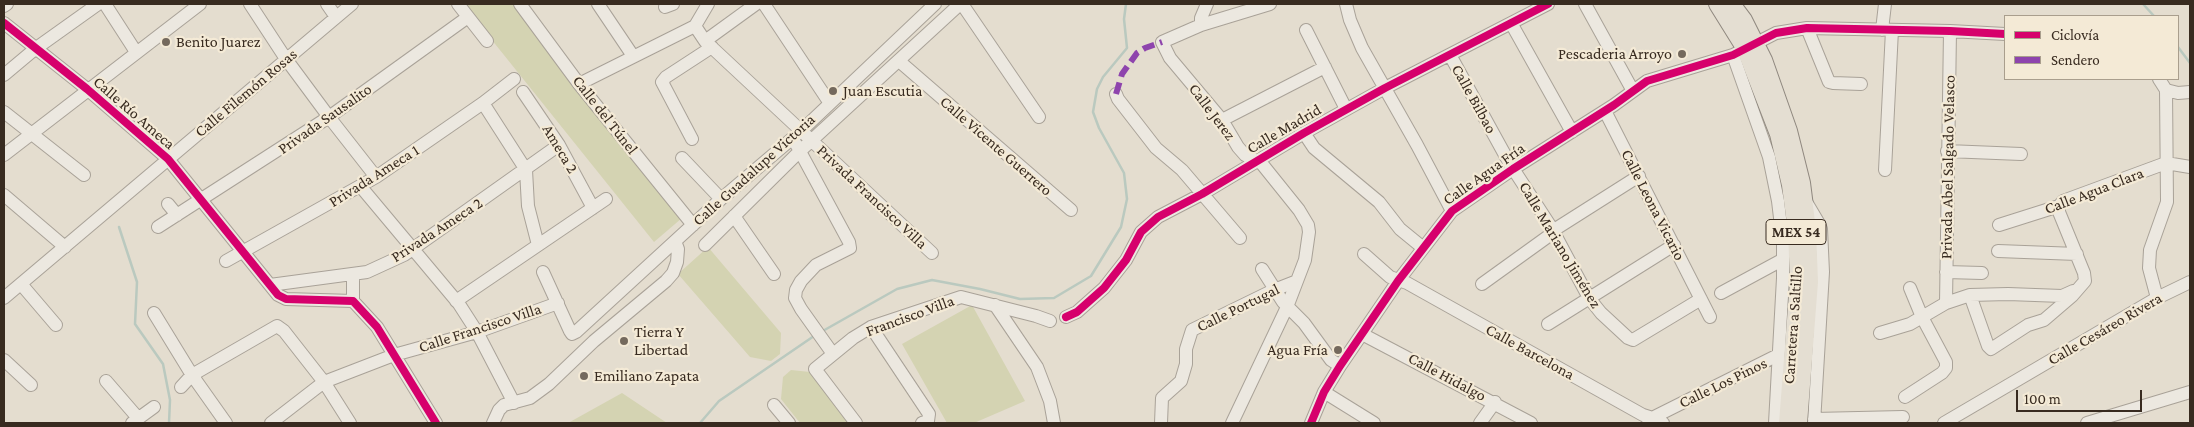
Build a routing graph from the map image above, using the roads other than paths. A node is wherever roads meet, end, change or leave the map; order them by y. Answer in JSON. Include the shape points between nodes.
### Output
{"nodes":[{"id":1,"x":98,"y":4,"type":"edge"},
{"id":2,"x":106,"y":4,"type":"edge"},
{"id":3,"x":200,"y":4,"type":"edge"},
{"id":4,"x":250,"y":4,"type":"edge"},
{"id":5,"x":327,"y":4,"type":"edge"},
{"id":6,"x":352,"y":4,"type":"edge"},
{"id":7,"x":458,"y":4,"type":"edge"},
{"id":8,"x":520,"y":4,"type":"edge"},
{"id":9,"x":598,"y":4,"type":"edge"},
{"id":10,"x":708,"y":4,"type":"edge"},
{"id":11,"x":756,"y":4,"type":"edge"},
{"id":12,"x":764,"y":4,"type":"edge"},
{"id":13,"x":935,"y":4,"type":"edge"},
{"id":14,"x":961,"y":4,"type":"edge"},
{"id":15,"x":1207,"y":4,"type":"edge"},
{"id":16,"x":1346,"y":4,"type":"edge"},
{"id":17,"x":1548,"y":4,"type":"edge"},
{"id":18,"x":1585,"y":4,"type":"edge"},
{"id":19,"x":1717,"y":4,"type":"edge"},
{"id":20,"x":1732,"y":4,"type":"edge"},
{"id":21,"x":1740,"y":4,"type":"edge"},
{"id":22,"x":1885,"y":4,"type":"edge"},
{"id":23,"x":1263,"y":5,"type":"edge"},
{"id":24,"x":336,"y":17,"type":"junction"},
{"id":25,"x":468,"y":17,"type":"junction"},
{"id":26,"x":1744,"y":20,"type":"junction"},
{"id":27,"x":4,"y":23,"type":"edge"},
{"id":28,"x":1511,"y":23,"type":"junction"},
{"id":29,"x":1201,"y":25,"type":"junction"},
{"id":30,"x":695,"y":26,"type":"junction"},
{"id":31,"x":1807,"y":28,"type":"junction"},
{"id":32,"x":1306,"y":30,"type":"dead end"},
{"id":33,"x":1887,"y":30,"type":"junction"},
{"id":34,"x":1950,"y":31,"type":"junction"},
{"id":35,"x":2004,"y":34,"type":"edge"},
{"id":36,"x":487,"y":41,"type":"dead end"},
{"id":37,"x":708,"y":44,"type":"junction"},
{"id":38,"x":35,"y":49,"type":"junction"},
{"id":39,"x":1745,"y":49,"type":"junction"},
{"id":40,"x":136,"y":52,"type":"junction"},
{"id":41,"x":1450,"y":55,"type":"junction"},
{"id":42,"x":633,"y":56,"type":"junction"},
{"id":43,"x":286,"y":59,"type":"junction"},
{"id":44,"x":899,"y":61,"type":"junction"},
{"id":45,"x":1325,"y":67,"type":"junction"},
{"id":46,"x":4,"y":75,"type":"edge"},
{"id":47,"x":514,"y":79,"type":"dead end"},
{"id":48,"x":2160,"y":80,"type":"edge"},
{"id":49,"x":579,"y":84,"type":"junction"},
{"id":50,"x":1861,"y":84,"type":"dead end"},
{"id":51,"x":1385,"y":88,"type":"junction"},
{"id":52,"x":87,"y":89,"type":"junction"},
{"id":53,"x":2166,"y":90,"type":"junction"},
{"id":54,"x":1633,"y":91,"type":"junction"},
{"id":55,"x":523,"y":92,"type":"dead end"},
{"id":56,"x":2190,"y":92,"type":"edge"},
{"id":57,"x":1116,"y":94,"type":"dead end"},
{"id":58,"x":829,"y":102,"type":"junction"},
{"id":59,"x":483,"y":103,"type":"junction"},
{"id":60,"x":1346,"y":109,"type":"junction"},
{"id":61,"x":1605,"y":111,"type":"junction"},
{"id":62,"x":4,"y":112,"type":"edge"},
{"id":63,"x":328,"y":117,"type":"junction"},
{"id":64,"x":1039,"y":117,"type":"dead end"},
{"id":65,"x":1222,"y":120,"type":"junction"},
{"id":66,"x":1572,"y":132,"type":"junction"},
{"id":67,"x":30,"y":133,"type":"junction"},
{"id":68,"x":1304,"y":133,"type":"junction"},
{"id":69,"x":797,"y":134,"type":"junction"},
{"id":70,"x":692,"y":139,"type":"dead end"},
{"id":71,"x":811,"y":140,"type":"junction"},
{"id":72,"x":559,"y":145,"type":"junction"},
{"id":73,"x":800,"y":151,"type":"junction"},
{"id":74,"x":1947,"y":151,"type":"junction"},
{"id":75,"x":2021,"y":154,"type":"dead end"},
{"id":76,"x":4,"y":155,"type":"edge"},
{"id":77,"x":682,"y":158,"type":"dead end"},
{"id":78,"x":168,"y":159,"type":"junction"},
{"id":79,"x":1256,"y":161,"type":"junction"},
{"id":80,"x":2166,"y":163,"type":"junction"},
{"id":81,"x":2190,"y":167,"type":"edge"},
{"id":82,"x":1513,"y":168,"type":"junction"},
{"id":83,"x":526,"y":170,"type":"junction"},
{"id":84,"x":1885,"y":170,"type":"dead end"},
{"id":85,"x":84,"y":175,"type":"dead end"},
{"id":86,"x":1639,"y":176,"type":"junction"},
{"id":87,"x":376,"y":177,"type":"junction"},
{"id":88,"x":361,"y":187,"type":"junction"},
{"id":89,"x":1202,"y":194,"type":"junction"},
{"id":90,"x":4,"y":195,"type":"edge"},
{"id":91,"x":606,"y":199,"type":"dead end"},
{"id":92,"x":721,"y":199,"type":"junction"},
{"id":93,"x":200,"y":200,"type":"junction"},
{"id":94,"x":168,"y":204,"type":"dead end"},
{"id":95,"x":2059,"y":206,"type":"junction"},
{"id":96,"x":593,"y":208,"type":"junction"},
{"id":97,"x":1071,"y":210,"type":"dead end"},
{"id":98,"x":1452,"y":211,"type":"junction"},
{"id":99,"x":177,"y":215,"type":"junction"},
{"id":100,"x":734,"y":216,"type":"junction"},
{"id":101,"x":693,"y":225,"type":"junction"},
{"id":102,"x":1999,"y":226,"type":"dead end"},
{"id":103,"x":158,"y":228,"type":"dead end"},
{"id":104,"x":1554,"y":232,"type":"junction"},
{"id":105,"x":1240,"y":238,"type":"dead end"},
{"id":106,"x":675,"y":242,"type":"junction"},
{"id":107,"x":705,"y":245,"type":"dead end"},
{"id":108,"x":1674,"y":245,"type":"junction"},
{"id":109,"x":538,"y":246,"type":"junction"},
{"id":110,"x":65,"y":247,"type":"junction"},
{"id":111,"x":1422,"y":247,"type":"junction"},
{"id":112,"x":413,"y":248,"type":"junction"},
{"id":113,"x":242,"y":251,"type":"junction"},
{"id":114,"x":1998,"y":251,"type":"dead end"},
{"id":115,"x":932,"y":253,"type":"dead end"},
{"id":116,"x":1364,"y":254,"type":"dead end"},
{"id":117,"x":2077,"y":254,"type":"junction"},
{"id":118,"x":1782,"y":260,"type":"junction"},
{"id":119,"x":226,"y":261,"type":"dead end"},
{"id":120,"x":1262,"y":269,"type":"dead end"},
{"id":121,"x":543,"y":272,"type":"dead end"},
{"id":122,"x":1946,"y":272,"type":"junction"},
{"id":123,"x":1982,"y":273,"type":"dead end"},
{"id":124,"x":352,"y":274,"type":"junction"},
{"id":125,"x":774,"y":274,"type":"dead end"},
{"id":126,"x":1297,"y":281,"type":"junction"},
{"id":127,"x":1398,"y":281,"type":"junction"},
{"id":128,"x":2190,"y":282,"type":"edge"},
{"id":129,"x":21,"y":284,"type":"junction"},
{"id":130,"x":1482,"y":284,"type":"dead end"},
{"id":131,"x":270,"y":285,"type":"junction"},
{"id":132,"x":2080,"y":286,"type":"junction"},
{"id":133,"x":1910,"y":288,"type":"dead end"},
{"id":134,"x":1274,"y":290,"type":"junction"},
{"id":135,"x":1721,"y":293,"type":"dead end"},
{"id":136,"x":1970,"y":296,"type":"junction"},
{"id":137,"x":4,"y":298,"type":"edge"},
{"id":138,"x":1589,"y":298,"type":"junction"},
{"id":139,"x":1701,"y":298,"type":"junction"},
{"id":140,"x":2157,"y":298,"type":"junction"},
{"id":141,"x":353,"y":301,"type":"junction"},
{"id":142,"x":456,"y":301,"type":"junction"},
{"id":143,"x":558,"y":303,"type":"junction"},
{"id":144,"x":1946,"y":303,"type":"junction"},
{"id":145,"x":995,"y":305,"type":"junction"},
{"id":146,"x":1287,"y":307,"type":"junction"},
{"id":147,"x":154,"y":313,"type":"dead end"},
{"id":148,"x":1922,"y":316,"type":"junction"},
{"id":149,"x":1066,"y":317,"type":"dead end"},
{"id":150,"x":1710,"y":317,"type":"dead end"},
{"id":151,"x":1050,"y":322,"type":"dead end"},
{"id":152,"x":1548,"y":324,"type":"dead end"},
{"id":153,"x":56,"y":325,"type":"dead end"},
{"id":154,"x":871,"y":328,"type":"junction"},
{"id":155,"x":577,"y":331,"type":"junction"},
{"id":156,"x":477,"y":332,"type":"junction"},
{"id":157,"x":1880,"y":333,"type":"dead end"},
{"id":158,"x":1362,"y":334,"type":"junction"},
{"id":159,"x":594,"y":341,"type":"junction"},
{"id":160,"x":833,"y":354,"type":"junction"},
{"id":161,"x":394,"y":355,"type":"junction"},
{"id":162,"x":1778,"y":356,"type":"junction"},
{"id":163,"x":4,"y":360,"type":"edge"},
{"id":164,"x":1340,"y":366,"type":"junction"},
{"id":165,"x":192,"y":375,"type":"junction"},
{"id":166,"x":106,"y":381,"type":"dead end"},
{"id":167,"x":324,"y":382,"type":"junction"},
{"id":168,"x":32,"y":386,"type":"dead end"},
{"id":169,"x":181,"y":387,"type":"dead end"},
{"id":170,"x":1324,"y":392,"type":"junction"},
{"id":171,"x":2190,"y":392,"type":"edge"},
{"id":172,"x":1905,"y":397,"type":"dead end"},
{"id":173,"x":1495,"y":402,"type":"junction"},
{"id":174,"x":514,"y":403,"type":"junction"},
{"id":175,"x":774,"y":405,"type":"dead end"},
{"id":176,"x":154,"y":407,"type":"dead end"},
{"id":177,"x":1903,"y":417,"type":"dead end"},
{"id":178,"x":135,"y":420,"type":"edge"},
{"id":179,"x":926,"y":421,"type":"edge"},
{"id":180,"x":1652,"y":421,"type":"edge"},
{"id":181,"x":1779,"y":421,"type":"edge"},
{"id":182,"x":1371,"y":422,"type":"edge"},
{"id":183,"x":1809,"y":422,"type":"edge"},
{"id":184,"x":226,"y":423,"type":"edge"},
{"id":185,"x":271,"y":423,"type":"edge"},
{"id":186,"x":350,"y":423,"type":"edge"},
{"id":187,"x":436,"y":423,"type":"edge"},
{"id":188,"x":493,"y":423,"type":"edge"},
{"id":189,"x":789,"y":423,"type":"edge"},
{"id":190,"x":856,"y":423,"type":"edge"},
{"id":191,"x":1054,"y":423,"type":"edge"},
{"id":192,"x":1161,"y":423,"type":"edge"},
{"id":193,"x":1232,"y":423,"type":"edge"},
{"id":194,"x":1312,"y":423,"type":"edge"},
{"id":195,"x":1480,"y":423,"type":"edge"},
{"id":196,"x":1531,"y":423,"type":"edge"},
{"id":197,"x":1944,"y":423,"type":"edge"},
{"id":198,"x":2087,"y":423,"type":"edge"}],
"edges":[{"from":1,"to":38,"type":"street"},
{"from":2,"to":40,"type":"street"},
{"from":3,"to":40,"type":"street"},
{"from":4,"to":43,"type":"street"},
{"from":5,"to":24,"type":"street"},
{"from":6,"to":24,"type":"street","name":"Calle Filemón Rosas"},
{"from":7,"to":25,"type":"street"},
{"from":8,"to":49,"type":"street","name":"Calle del Túnel"},
{"from":9,"to":42,"type":"street"},
{"from":10,"to":30,"type":"street"},
{"from":11,"to":37,"type":"street"},
{"from":12,"to":58,"type":"street"},
{"from":13,"to":58,"type":"street","name":"Calle Guadalupe Victoria"},
{"from":14,"to":44,"type":"street","name":"Calle Guadalupe Victoria"},
{"from":14,"to":64,"type":"street"},
{"from":15,"to":29,"type":"street"},
{"from":16,"to":51,"type":"street","via":[[1356,34]]},
{"from":17,"to":28,"type":"street","name":"Calle Madrid"},
{"from":18,"to":54,"type":"street"},
{"from":19,"to":39,"type":"main road","name":"Carretera a Saltillo","number":"MEX 54"},
{"from":20,"to":26,"type":"main road","name":"Carretera a Saltillo","number":"MEX 54"},
{"from":21,"to":26,"type":"main road"},
{"from":22,"to":33,"type":"street"},
{"from":23,"to":29,"type":"street"},
{"from":24,"to":43,"type":"street","name":"Calle Filemón Rosas"},
{"from":25,"to":36,"type":"street"},
{"from":25,"to":63,"type":"street","name":"Privada Sausalito"},
{"from":26,"to":39,"type":"main road","name":"Carretera a Saltillo","number":"MEX 54"},
{"from":27,"to":38,"type":"street","name":"Calle Río Ameca"},
{"from":28,"to":41,"type":"street","name":"Calle Madrid"},
{"from":28,"to":66,"type":"street"},
{"from":29,"to":65,"type":"street","name":"Calle Jerez","via":[[1162,42],[1170,58]]},
{"from":30,"to":37,"type":"street"},
{"from":30,"to":42,"type":"street"},
{"from":31,"to":33,"type":"street","name":"Calle Agua Fría"},
{"from":31,"to":39,"type":"street","name":"Calle Agua Fría","via":[[1776,33]]},
{"from":31,"to":50,"type":"street","via":[[1829,82]]},
{"from":32,"to":45,"type":"street"},
{"from":33,"to":34,"type":"street","name":"Calle Agua Fría"},
{"from":33,"to":84,"type":"street"},
{"from":34,"to":35,"type":"street","name":"Calle Agua Fría"},
{"from":34,"to":74,"type":"street","name":"Privada Abel Salgado Velasco"},
{"from":37,"to":69,"type":"street","name":"Privada Francisco Villa","via":[[790,120]]},
{"from":37,"to":70,"type":"street","via":[[662,82]]},
{"from":38,"to":46,"type":"street"},
{"from":38,"to":52,"type":"street","name":"Calle Río Ameca"},
{"from":39,"to":54,"type":"street","name":"Calle Agua Fría","via":[[1652,79]]},
{"from":39,"to":118,"type":"street","via":[[1778,202]]},
{"from":39,"to":181,"type":"main road","name":"Carretera a Saltillo","number":"MEX 54","via":[[1778,134],[1796,231],[1798,282]]},
{"from":39,"to":183,"type":"main road","name":"Carretera a Saltillo","number":"MEX 54","via":[[1764,60],[1789,131],[1804,199],[1810,282]]},
{"from":40,"to":52,"type":"street"},
{"from":41,"to":51,"type":"street","name":"Calle Madrid"},
{"from":41,"to":82,"type":"street","name":"Calle Bilbao"},
{"from":42,"to":49,"type":"street"},
{"from":43,"to":63,"type":"street"},
{"from":43,"to":78,"type":"street","name":"Calle Filemón Rosas"},
{"from":44,"to":71,"type":"street","name":"Calle Guadalupe Victoria"},
{"from":44,"to":97,"type":"street","name":"Calle Vicente Guerrero"},
{"from":45,"to":60,"type":"street"},
{"from":45,"to":65,"type":"street"},
{"from":47,"to":59,"type":"street","name":"Privada Ameca 1"},
{"from":48,"to":53,"type":"street"},
{"from":49,"to":101,"type":"street","name":"Calle del Túnel"},
{"from":51,"to":60,"type":"street","name":"Calle Madrid"},
{"from":51,"to":98,"type":"street"},
{"from":52,"to":67,"type":"street"},
{"from":52,"to":78,"type":"street","name":"Calle Río Ameca"},
{"from":53,"to":56,"type":"street","via":[[2178,94]]},
{"from":53,"to":80,"type":"street"},
{"from":54,"to":61,"type":"street","name":"Calle Agua Fría"},
{"from":55,"to":72,"type":"street","name":"Ameca 2"},
{"from":57,"to":89,"type":"street","via":[[1156,148],[1182,170]]},
{"from":58,"to":69,"type":"street","name":"Calle Guadalupe Victoria"},
{"from":59,"to":83,"type":"street"},
{"from":59,"to":87,"type":"street","name":"Privada Ameca 1"},
{"from":60,"to":68,"type":"street","name":"Calle Madrid"},
{"from":61,"to":66,"type":"street","name":"Calle Agua Fría"},
{"from":61,"to":86,"type":"street","name":"Calle Leona Vicario"},
{"from":62,"to":67,"type":"street"},
{"from":63,"to":87,"type":"street"},
{"from":63,"to":93,"type":"street","name":"Privada Sausalito"},
{"from":65,"to":79,"type":"street","name":"Calle Jerez","via":[[1242,152]]},
{"from":66,"to":82,"type":"street","name":"Calle Agua Fría"},
{"from":67,"to":76,"type":"street"},
{"from":67,"to":85,"type":"street"},
{"from":68,"to":79,"type":"street","name":"Calle Madrid"},
{"from":68,"to":111,"type":"street","via":[[1314,148],[1379,202],[1403,232]]},
{"from":69,"to":71,"type":"street","name":"Privada Francisco Villa"},
{"from":69,"to":73,"type":"street"},
{"from":69,"to":92,"type":"street","name":"Calle Guadalupe Victoria"},
{"from":71,"to":73,"type":"street","name":"Calle Guadalupe Victoria"},
{"from":71,"to":115,"type":"street","name":"Privada Francisco Villa"},
{"from":72,"to":83,"type":"street","name":"Privada Ameca 2"},
{"from":72,"to":96,"type":"street","name":"Ameca 2"},
{"from":73,"to":100,"type":"street","name":"Calle Guadalupe Victoria"},
{"from":73,"to":160,"type":"street","via":[[850,248],[816,265],[796,290],[795,298]]},
{"from":74,"to":75,"type":"street"},
{"from":74,"to":122,"type":"street","name":"Privada Abel Salgado Velasco"},
{"from":77,"to":92,"type":"street"},
{"from":78,"to":93,"type":"street","name":"Calle Río Ameca"},
{"from":78,"to":110,"type":"street","name":"Calle Filemón Rosas"},
{"from":79,"to":89,"type":"street","name":"Calle Madrid"},
{"from":79,"to":126,"type":"street","name":"Calle Jerez","via":[[1264,166],[1308,225],[1308,244]]},
{"from":80,"to":81,"type":"street","name":"Calle Agua Clara"},
{"from":80,"to":95,"type":"street","name":"Calle Agua Clara","via":[[2063,201]]},
{"from":80,"to":140,"type":"street","via":[[2167,202],[2150,250],[2149,268]]},
{"from":82,"to":98,"type":"street","name":"Calle Agua Fría"},
{"from":82,"to":104,"type":"street","name":"Calle Mariano Jiménez"},
{"from":83,"to":109,"type":"street","via":[[528,206]]},
{"from":83,"to":112,"type":"street","name":"Privada Ameca 2"},
{"from":86,"to":104,"type":"street"},
{"from":86,"to":108,"type":"street","name":"Calle Leona Vicario"},
{"from":87,"to":88,"type":"street","name":"Privada Ameca 1"},
{"from":88,"to":112,"type":"street"},
{"from":88,"to":113,"type":"street","name":"Privada Ameca 1"},
{"from":89,"to":105,"type":"street"},
{"from":89,"to":149,"type":"street","name":"Calle Madrid","via":[[1147,225],[1104,288],[1077,312]]},
{"from":90,"to":110,"type":"street"},
{"from":91,"to":96,"type":"street"},
{"from":92,"to":101,"type":"street","name":"Calle Guadalupe Victoria"},
{"from":93,"to":99,"type":"street","name":"Privada Sausalito"},
{"from":93,"to":113,"type":"street","name":"Calle Río Ameca"},
{"from":94,"to":99,"type":"street"},
{"from":95,"to":102,"type":"street","name":"Calle Agua Clara"},
{"from":95,"to":117,"type":"street"},
{"from":96,"to":109,"type":"street"},
{"from":98,"to":111,"type":"street","name":"Calle Agua Fría"},
{"from":99,"to":103,"type":"street","name":"Privada Sausalito"},
{"from":100,"to":107,"type":"street","name":"Calle Guadalupe Victoria"},
{"from":100,"to":125,"type":"street"},
{"from":101,"to":106,"type":"street","name":"Calle Guadalupe Victoria"},
{"from":104,"to":130,"type":"street"},
{"from":104,"to":138,"type":"street","name":"Calle Mariano Jiménez"},
{"from":106,"to":155,"type":"street","name":"Calle Guadalupe Victoria"},
{"from":106,"to":159,"type":"street","via":[[678,249],[673,273]]},
{"from":108,"to":138,"type":"street"},
{"from":108,"to":139,"type":"street","name":"Calle Leona Vicario"},
{"from":109,"to":142,"type":"street"},
{"from":110,"to":129,"type":"street","name":"Calle Filemón Rosas"},
{"from":111,"to":127,"type":"street","name":"Calle Agua Fría"},
{"from":112,"to":124,"type":"street","name":"Privada Ameca 2","via":[[367,272]]},
{"from":112,"to":142,"type":"street"},
{"from":113,"to":119,"type":"street","name":"Privada Ameca 1"},
{"from":113,"to":131,"type":"street","name":"Calle Río Ameca"},
{"from":114,"to":117,"type":"street"},
{"from":116,"to":127,"type":"street","name":"Calle Barcelona"},
{"from":117,"to":132,"type":"street","via":[[2085,280]]},
{"from":118,"to":135,"type":"street"},
{"from":118,"to":162,"type":"street"},
{"from":120,"to":134,"type":"street"},
{"from":121,"to":143,"type":"street"},
{"from":122,"to":123,"type":"street"},
{"from":122,"to":144,"type":"street","name":"Privada Abel Salgado Velasco"},
{"from":124,"to":131,"type":"street","name":"Privada Ameca 2"},
{"from":124,"to":141,"type":"street"},
{"from":126,"to":134,"type":"street","name":"Calle Portugal"},
{"from":126,"to":146,"type":"street","name":"Calle Jerez"},
{"from":127,"to":158,"type":"street","name":"Calle Agua Fría"},
{"from":127,"to":180,"type":"street","name":"Calle Barcelona","via":[[1407,283]]},
{"from":128,"to":140,"type":"street","name":"Calle Cesáreo Rivera"},
{"from":129,"to":137,"type":"street","name":"Calle Filemón Rosas"},
{"from":129,"to":153,"type":"street"},
{"from":131,"to":141,"type":"street","name":"Calle Río Ameca","via":[[286,299]]},
{"from":132,"to":136,"type":"street","via":[[2062,296]]},
{"from":132,"to":136,"type":"street","via":[[2053,314],[2028,325],[1991,349]]},
{"from":133,"to":148,"type":"street"},
{"from":134,"to":146,"type":"street"},
{"from":134,"to":192,"type":"street","name":"Calle Portugal","via":[[1192,330],[1181,381],[1162,398]]},
{"from":136,"to":144,"type":"street"},
{"from":138,"to":139,"type":"street","name":"Calle Mariano Jiménez","via":[[1631,340]]},
{"from":138,"to":152,"type":"street"},
{"from":139,"to":150,"type":"street","name":"Calle Leona Vicario"},
{"from":140,"to":197,"type":"street","name":"Calle Cesáreo Rivera"},
{"from":141,"to":161,"type":"street","via":[[377,327]]},
{"from":142,"to":156,"type":"street"},
{"from":143,"to":155,"type":"street"},
{"from":143,"to":156,"type":"street","name":"Calle Francisco Villa"},
{"from":144,"to":148,"type":"street"},
{"from":145,"to":151,"type":"street","name":"Francisco Villa"},
{"from":145,"to":154,"type":"street","name":"Francisco Villa","via":[[961,297]]},
{"from":145,"to":191,"type":"street","via":[[1037,367],[1050,401]]},
{"from":146,"to":164,"type":"street","via":[[1304,323],[1331,360]]},
{"from":146,"to":193,"type":"street","name":"Calle Jerez"},
{"from":147,"to":165,"type":"street"},
{"from":148,"to":157,"type":"street","via":[[1910,324]]},
{"from":148,"to":172,"type":"street","via":[[1946,362],[1946,368]]},
{"from":154,"to":160,"type":"street","name":"Francisco Villa"},
{"from":154,"to":179,"type":"street","via":[[929,414]]},
{"from":155,"to":159,"type":"street"},
{"from":156,"to":161,"type":"street","name":"Calle Francisco Villa"},
{"from":156,"to":174,"type":"street"},
{"from":158,"to":164,"type":"street","name":"Calle Agua Fría"},
{"from":158,"to":173,"type":"street","name":"Calle Hidalgo"},
{"from":159,"to":174,"type":"street","via":[[549,384],[530,398]]},
{"from":160,"to":190,"type":"street","name":"Francisco Villa","via":[[815,369]]},
{"from":161,"to":167,"type":"street","name":"Calle Francisco Villa"},
{"from":161,"to":187,"type":"street"},
{"from":162,"to":180,"type":"street","name":"Calle Los Pinos"},
{"from":162,"to":181,"type":"street"},
{"from":163,"to":168,"type":"street"},
{"from":164,"to":170,"type":"street","name":"Calle Agua Fría"},
{"from":165,"to":167,"type":"street","via":[[277,326]]},
{"from":165,"to":169,"type":"street"},
{"from":165,"to":184,"type":"street"},
{"from":166,"to":178,"type":"street"},
{"from":167,"to":185,"type":"street","name":"Calle Francisco Villa"},
{"from":167,"to":186,"type":"street"},
{"from":170,"to":182,"type":"street"},
{"from":170,"to":194,"type":"street","name":"Calle Agua Fría"},
{"from":171,"to":198,"type":"street"},
{"from":173,"to":195,"type":"street"},
{"from":173,"to":196,"type":"street","name":"Calle Hidalgo"},
{"from":174,"to":188,"type":"street","via":[[504,405]]},
{"from":175,"to":189,"type":"street"},
{"from":176,"to":178,"type":"street"},
{"from":177,"to":183,"type":"street"}]}
